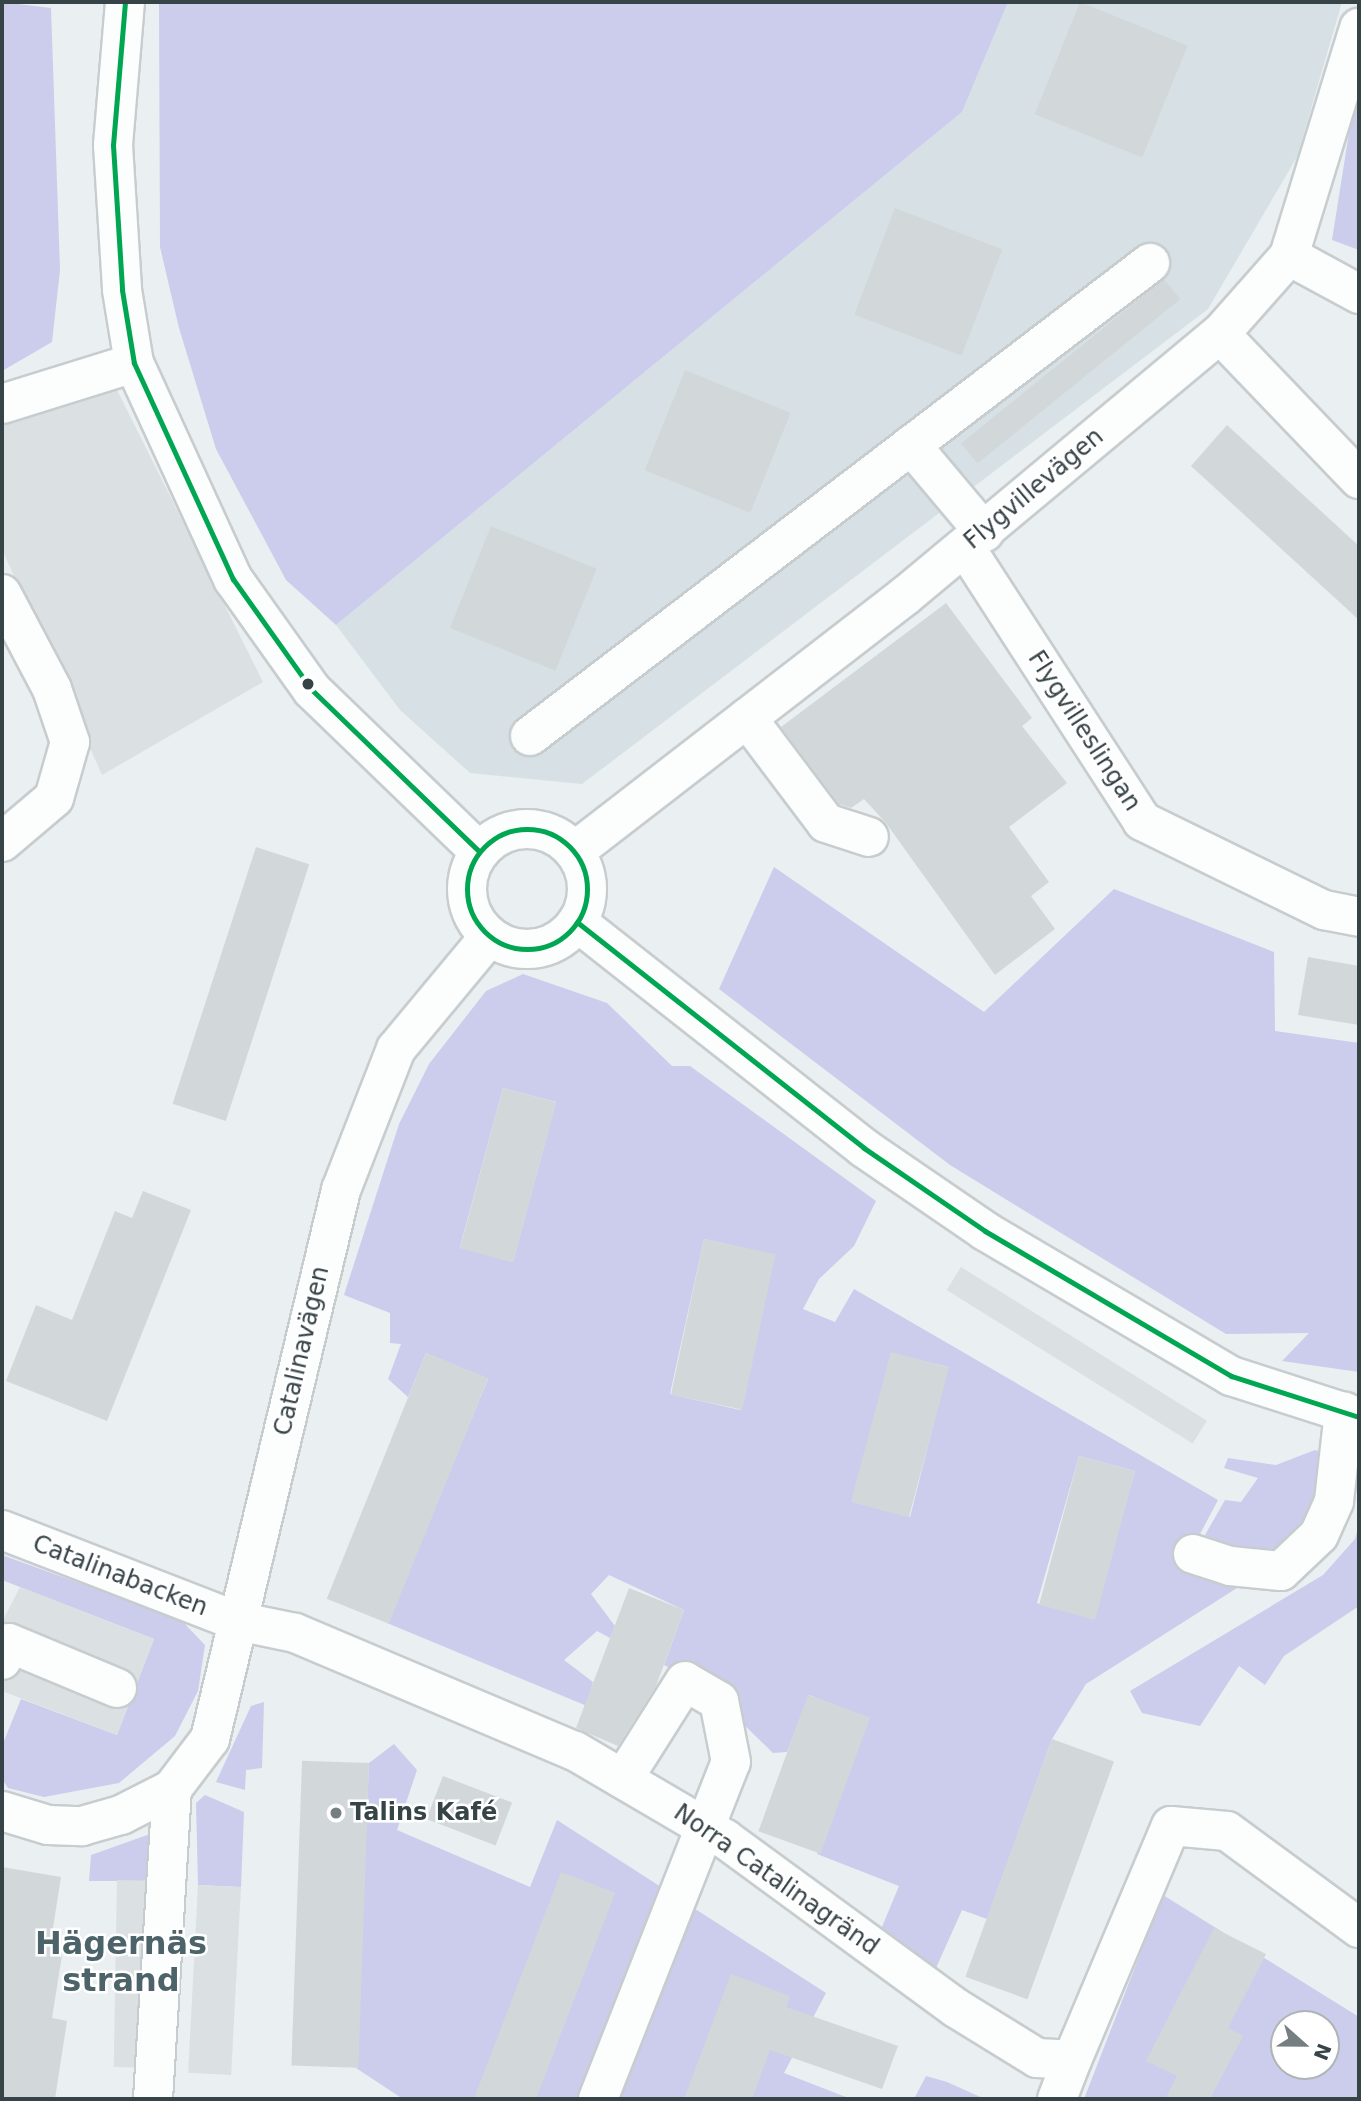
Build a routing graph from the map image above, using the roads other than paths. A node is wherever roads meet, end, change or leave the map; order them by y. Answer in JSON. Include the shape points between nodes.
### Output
{"nodes":[{"id":1,"x":125,"y":2,"type":"edge"},
{"id":2,"x":1359,"y":28,"type":"edge"},
{"id":3,"x":1289,"y":256,"type":"junction"},
{"id":4,"x":1150,"y":263,"type":"dead end"},
{"id":5,"x":1359,"y":294,"type":"edge"},
{"id":6,"x":1220,"y":334,"type":"junction"},
{"id":7,"x":134,"y":363,"type":"junction"},
{"id":8,"x":2,"y":404,"type":"edge"},
{"id":9,"x":911,"y":445,"type":"junction"},
{"id":10,"x":1359,"y":479,"type":"edge"},
{"id":11,"x":974,"y":539,"type":"junction"},
{"id":12,"x":2,"y":594,"type":"edge"},
{"id":13,"x":747,"y":718,"type":"junction"},
{"id":14,"x":530,"y":736,"type":"dead end"},
{"id":15,"x":869,"y":836,"type":"dead end"},
{"id":16,"x":2,"y":842,"type":"edge"},
{"id":17,"x":479,"y":851,"type":"junction"},
{"id":18,"x":575,"y":851,"type":"junction"},
{"id":19,"x":1359,"y":917,"type":"edge"},
{"id":20,"x":577,"y":922,"type":"junction"},
{"id":21,"x":489,"y":937,"type":"junction"},
{"id":22,"x":1352,"y":1415,"type":"edge"},
{"id":23,"x":2,"y":1530,"type":"edge"},
{"id":24,"x":1194,"y":1554,"type":"dead end"},
{"id":25,"x":237,"y":1621,"type":"junction"},
{"id":26,"x":2,"y":1660,"type":"edge"},
{"id":27,"x":117,"y":1688,"type":"dead end"},
{"id":28,"x":622,"y":1779,"type":"junction"},
{"id":29,"x":172,"y":1789,"type":"junction"},
{"id":30,"x":2,"y":1811,"type":"edge"},
{"id":31,"x":708,"y":1829,"type":"junction"},
{"id":32,"x":1359,"y":1928,"type":"edge"},
{"id":33,"x":1072,"y":2060,"type":"junction"},
{"id":34,"x":153,"y":2099,"type":"edge"},
{"id":35,"x":598,"y":2099,"type":"edge"},
{"id":36,"x":1057,"y":2099,"type":"edge"}],
"edges":[{"from":1,"to":7,"type":"street","via":[[113,145],[122,290]]},
{"from":2,"to":3,"type":"street","name":"Flygvillevägen"},
{"from":3,"to":5,"type":"street"},
{"from":3,"to":6,"type":"street","name":"Flygvillevägen"},
{"from":4,"to":9,"type":"street"},
{"from":6,"to":10,"type":"street"},
{"from":6,"to":11,"type":"street","name":"Flygvillevägen"},
{"from":7,"to":8,"type":"street"},
{"from":7,"to":17,"type":"street","via":[[233,579],[312,690]]},
{"from":9,"to":11,"type":"street","name":"Flygvilleslingan"},
{"from":9,"to":14,"type":"street"},
{"from":11,"to":13,"type":"street","name":"Flygvillevägen"},
{"from":11,"to":19,"type":"street","name":"Flygvilleslingan","via":[[1142,821],[1324,910]]},
{"from":12,"to":16,"type":"street","via":[[52,689],[70,742],[54,798]]},
{"from":13,"to":15,"type":"street","via":[[826,823]]},
{"from":13,"to":18,"type":"street","name":"Flygvillevägen"},
{"from":17,"to":18,"type":"street","via":[[508,831],[526,828],[553,834]]},
{"from":17,"to":21,"type":"street","via":[[466,884],[468,902]]},
{"from":18,"to":20,"type":"street","via":[[587,886]]},
{"from":20,"to":21,"type":"street","via":[[565,936],[527,949]]},
{"from":20,"to":22,"type":"street","via":[[864,1148],[985,1231],[1231,1376]]},
{"from":21,"to":25,"type":"street","name":"Catalinavägen","via":[[396,1049],[341,1190]]},
{"from":22,"to":24,"type":"street","via":[[1334,1501],[1319,1535],[1281,1572],[1230,1566]]},
{"from":23,"to":25,"type":"street","name":"Catalinabacken"},
{"from":25,"to":28,"type":"street","name":"Norra Catalinagränd","via":[[295,1633],[575,1751]]},
{"from":25,"to":29,"type":"street","name":"Catalinavägen","via":[[210,1740]]},
{"from":26,"to":27,"type":"street","via":[[9,1643]]},
{"from":28,"to":31,"type":"street","name":"Norra Catalinagränd"},
{"from":28,"to":31,"type":"street","via":[[685,1681],[719,1700],[731,1762]]},
{"from":29,"to":30,"type":"street","via":[[82,1826],[48,1825]]},
{"from":29,"to":34,"type":"street"},
{"from":31,"to":33,"type":"street","name":"Norra Catalinagränd","via":[[968,2015],[1037,2058]]},
{"from":31,"to":35,"type":"street"},
{"from":32,"to":33,"type":"street","via":[[1227,1831],[1171,1826]]},
{"from":33,"to":36,"type":"street"}]}
